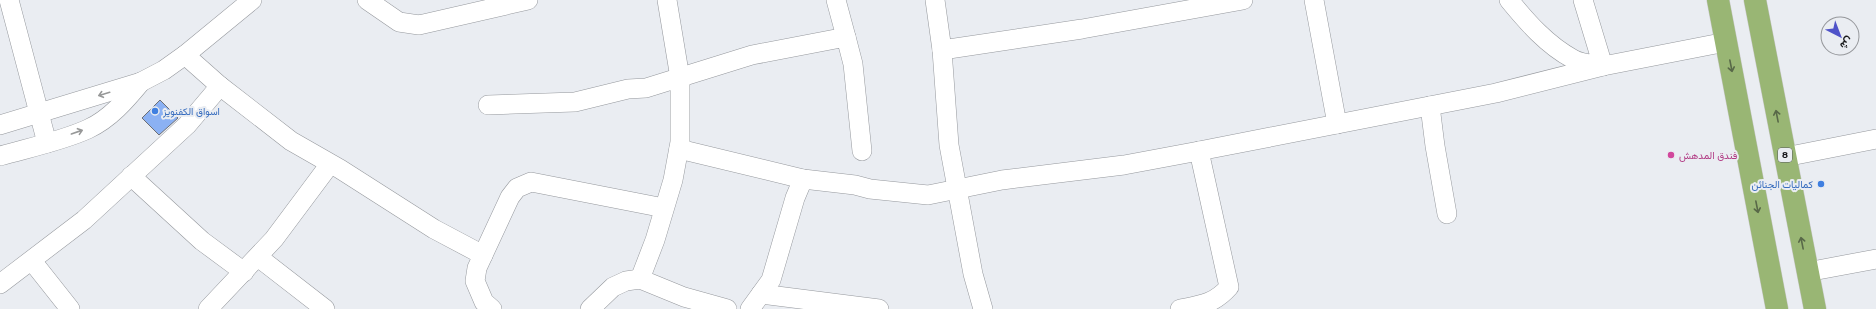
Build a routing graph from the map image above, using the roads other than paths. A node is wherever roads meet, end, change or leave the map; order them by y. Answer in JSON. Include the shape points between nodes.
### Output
{"nodes":[{"id":1,"x":9,"y":0,"type":"edge"},
{"id":2,"x":366,"y":0,"type":"edge"},
{"id":3,"x":528,"y":0,"type":"edge"},
{"id":4,"x":667,"y":0,"type":"edge"},
{"id":5,"x":836,"y":0,"type":"edge"},
{"id":6,"x":935,"y":0,"type":"edge"},
{"id":7,"x":1243,"y":0,"type":"edge"},
{"id":8,"x":1314,"y":0,"type":"edge"},
{"id":9,"x":1509,"y":0,"type":"edge"},
{"id":10,"x":1583,"y":0,"type":"edge"},
{"id":11,"x":1718,"y":0,"type":"edge"},
{"id":12,"x":1755,"y":0,"type":"edge"},
{"id":13,"x":243,"y":3,"type":"edge"},
{"id":14,"x":846,"y":37,"type":"junction"},
{"id":15,"x":1726,"y":42,"type":"junction"},
{"id":16,"x":942,"y":50,"type":"junction"},
{"id":17,"x":185,"y":55,"type":"junction"},
{"id":18,"x":1603,"y":66,"type":"junction"},
{"id":19,"x":680,"y":78,"type":"junction"},
{"id":20,"x":141,"y":82,"type":"junction"},
{"id":21,"x":220,"y":86,"type":"junction"},
{"id":22,"x":488,"y":105,"type":"dead end"},
{"id":23,"x":1430,"y":106,"type":"junction"},
{"id":24,"x":38,"y":114,"type":"junction"},
{"id":25,"x":1337,"y":124,"type":"junction"},
{"id":26,"x":0,"y":125,"type":"edge"},
{"id":27,"x":1876,"y":139,"type":"edge"},
{"id":28,"x":46,"y":143,"type":"junction"},
{"id":29,"x":678,"y":149,"type":"junction"},
{"id":30,"x":1199,"y":151,"type":"junction"},
{"id":31,"x":862,"y":152,"type":"dead end"},
{"id":32,"x":0,"y":156,"type":"edge"},
{"id":33,"x":1785,"y":157,"type":"junction"},
{"id":34,"x":330,"y":164,"type":"junction"},
{"id":35,"x":131,"y":176,"type":"junction"},
{"id":36,"x":803,"y":178,"type":"junction"},
{"id":37,"x":956,"y":189,"type":"junction"},
{"id":38,"x":664,"y":208,"type":"junction"},
{"id":39,"x":1447,"y":214,"type":"dead end"},
{"id":40,"x":483,"y":255,"type":"junction"},
{"id":41,"x":258,"y":257,"type":"junction"},
{"id":42,"x":1876,"y":259,"type":"edge"},
{"id":43,"x":32,"y":261,"type":"junction"},
{"id":44,"x":244,"y":272,"type":"junction"},
{"id":45,"x":1807,"y":272,"type":"junction"},
{"id":46,"x":640,"y":279,"type":"junction"},
{"id":47,"x":0,"y":284,"type":"edge"},
{"id":48,"x":761,"y":294,"type":"junction"},
{"id":49,"x":70,"y":309,"type":"edge"},
{"id":50,"x":208,"y":309,"type":"edge"},
{"id":51,"x":325,"y":309,"type":"edge"},
{"id":52,"x":492,"y":309,"type":"edge"},
{"id":53,"x":590,"y":309,"type":"edge"},
{"id":54,"x":727,"y":309,"type":"edge"},
{"id":55,"x":750,"y":309,"type":"edge"},
{"id":56,"x":879,"y":309,"type":"edge"},
{"id":57,"x":983,"y":309,"type":"edge"},
{"id":58,"x":1180,"y":309,"type":"edge"},
{"id":59,"x":1777,"y":309,"type":"edge"},
{"id":60,"x":1814,"y":309,"type":"edge"}],
"edges":[{"from":1,"to":24,"type":"street"},
{"from":2,"to":3,"type":"street","via":[[399,22],[419,25]]},
{"from":4,"to":19,"type":"street"},
{"from":5,"to":14,"type":"street"},
{"from":6,"to":16,"type":"street"},
{"from":7,"to":16,"type":"street","via":[[1082,29]]},
{"from":8,"to":25,"type":"street"},
{"from":9,"to":18,"type":"street","via":[[1548,42],[1574,60]]},
{"from":10,"to":18,"type":"street"},
{"from":11,"to":15,"type":"highway"},
{"from":33,"to":12,"type":"highway","number":"8","one_way":true},
{"from":13,"to":17,"type":"street"},
{"from":14,"to":19,"type":"street","via":[[752,56]]},
{"from":14,"to":31,"type":"street","via":[[853,64]]},
{"from":15,"to":18,"type":"street"},
{"from":15,"to":59,"type":"highway","one_way":true},
{"from":16,"to":37,"type":"street","via":[[948,137]]},
{"from":17,"to":20,"type":"street"},
{"from":17,"to":21,"type":"street"},
{"from":18,"to":23,"type":"street"},
{"from":19,"to":22,"type":"street","via":[[646,88],[628,89],[575,102]]},
{"from":19,"to":29,"type":"street"},
{"from":20,"to":24,"type":"street","one_way":true},
{"from":28,"to":20,"type":"street","one_way":true,"via":[[88,128],[102,120],[126,100]]},
{"from":21,"to":34,"type":"street","via":[[291,140]]},
{"from":21,"to":35,"type":"street","via":[[187,125]]},
{"from":23,"to":25,"type":"street"},
{"from":23,"to":39,"type":"street","via":[[1434,146]]},
{"from":24,"to":26,"type":"street"},
{"from":24,"to":28,"type":"street"},
{"from":25,"to":30,"type":"street"},
{"from":27,"to":33,"type":"street"},
{"from":28,"to":32,"type":"street"},
{"from":29,"to":36,"type":"street"},
{"from":29,"to":38,"type":"street","via":[[673,180]]},
{"from":30,"to":37,"type":"street","via":[[1124,165],[1002,180]]},
{"from":30,"to":58,"type":"street","via":[[1229,287],[1220,297],[1208,303]]},
{"from":45,"to":33,"type":"highway","number":"8","one_way":true},
{"from":34,"to":40,"type":"street","via":[[434,229]]},
{"from":34,"to":41,"type":"street"},
{"from":35,"to":43,"type":"street","via":[[84,220]]},
{"from":35,"to":44,"type":"street","via":[[202,241]]},
{"from":36,"to":37,"type":"street","via":[[928,195]]},
{"from":36,"to":48,"type":"street","via":[[770,280]]},
{"from":37,"to":57,"type":"street","via":[[973,274]]},
{"from":38,"to":40,"type":"street","via":[[531,182],[517,188],[510,197]]},
{"from":38,"to":46,"type":"street"},
{"from":40,"to":52,"type":"street","via":[[475,281],[484,302]]},
{"from":41,"to":44,"type":"street"},
{"from":41,"to":51,"type":"street"},
{"from":42,"to":45,"type":"street"},
{"from":43,"to":47,"type":"street"},
{"from":43,"to":49,"type":"street"},
{"from":44,"to":50,"type":"street"},
{"from":45,"to":60,"type":"highway","number":"8"},
{"from":46,"to":53,"type":"street","via":[[626,281],[613,287]]},
{"from":46,"to":54,"type":"street","via":[[684,297]]},
{"from":48,"to":55,"type":"street"},
{"from":48,"to":56,"type":"street"}]}
